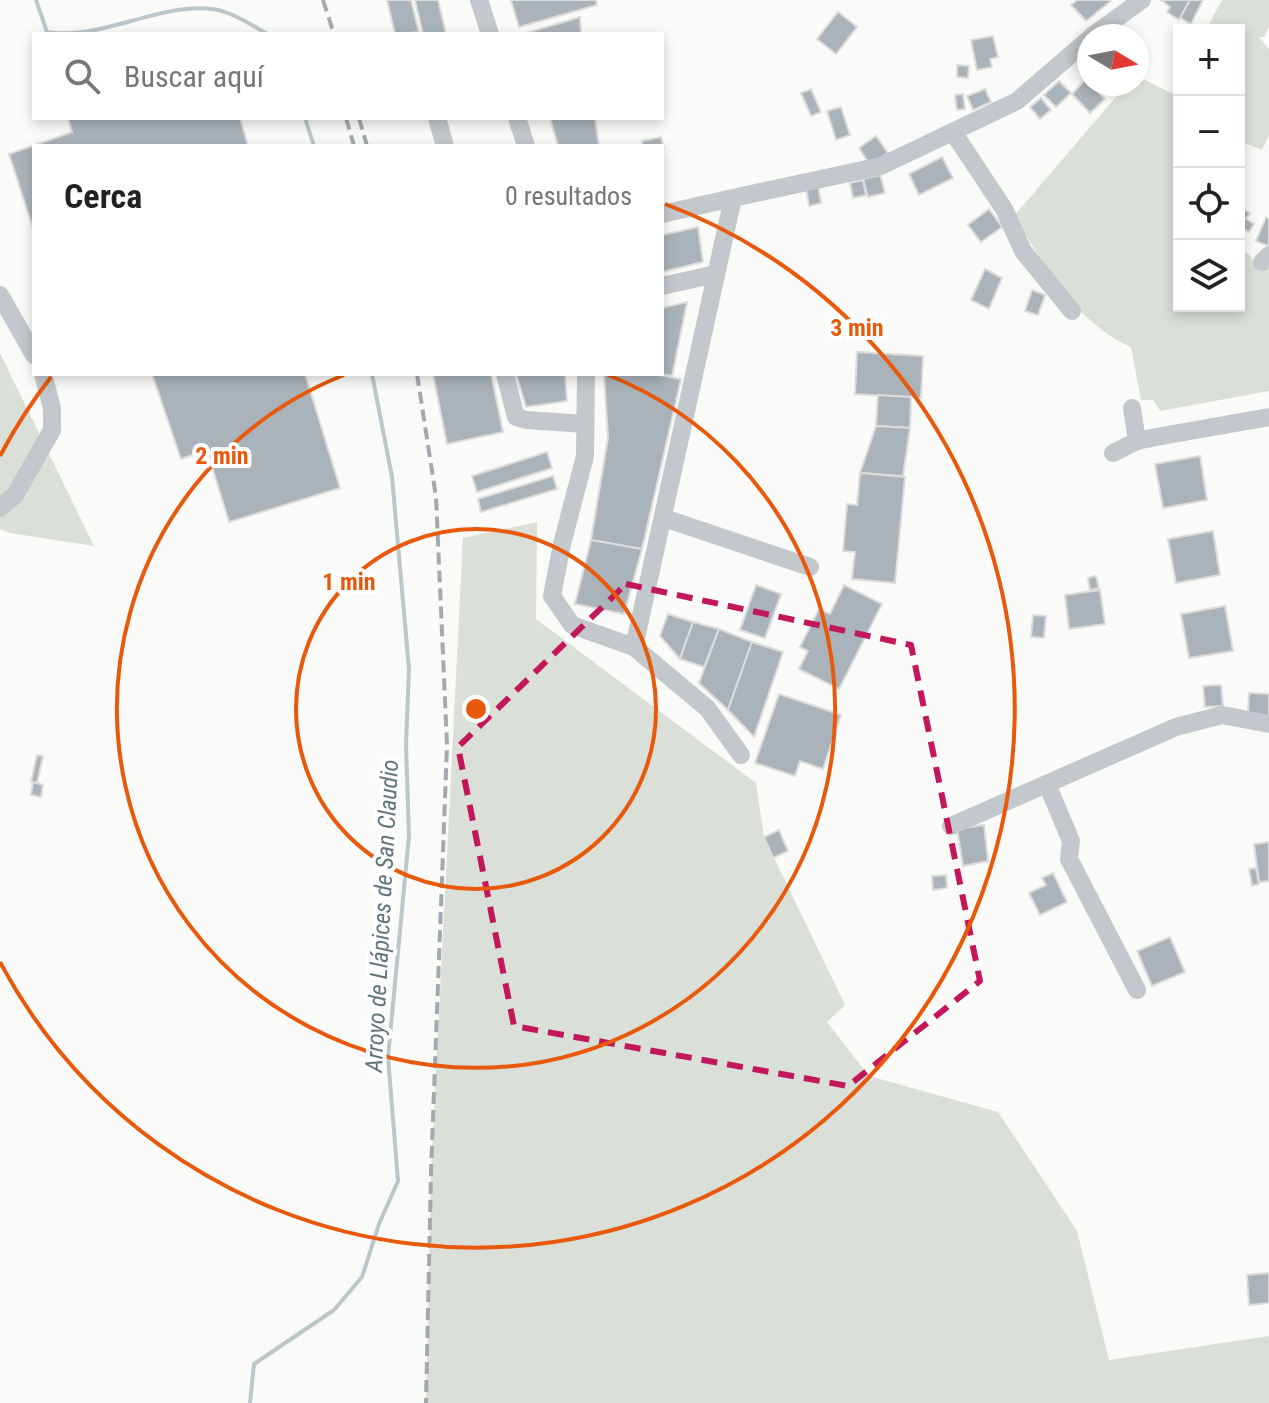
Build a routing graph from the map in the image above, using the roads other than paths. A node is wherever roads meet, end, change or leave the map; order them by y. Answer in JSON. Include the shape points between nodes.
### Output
{"nodes":[{"id":1,"x":479,"y":0,"type":"edge"},
{"id":2,"x":1142,"y":0,"type":"edge"},
{"id":3,"x":1110,"y":24,"type":"edge"},
{"id":4,"x":489,"y":32,"type":"edge"},
{"id":5,"x":1077,"y":50,"type":"edge"},
{"id":6,"x":438,"y":120,"type":"edge"},
{"id":7,"x":518,"y":120,"type":"edge"},
{"id":8,"x":953,"y":132,"type":"junction"},
{"id":9,"x":444,"y":144,"type":"edge"},
{"id":10,"x":525,"y":144,"type":"edge"},
{"id":11,"x":733,"y":198,"type":"junction"},
{"id":12,"x":664,"y":214,"type":"edge"},
{"id":13,"x":716,"y":274,"type":"junction"},
{"id":14,"x":664,"y":286,"type":"edge"},
{"id":15,"x":0,"y":295,"type":"edge"},
{"id":16,"x":1072,"y":311,"type":"dead end"},
{"id":17,"x":32,"y":351,"type":"edge"},
{"id":18,"x":44,"y":376,"type":"edge"},
{"id":19,"x":506,"y":376,"type":"edge"},
{"id":20,"x":586,"y":376,"type":"edge"},
{"id":21,"x":1132,"y":408,"type":"dead end"},
{"id":22,"x":1269,"y":417,"type":"edge"},
{"id":23,"x":585,"y":424,"type":"junction"},
{"id":24,"x":1137,"y":441,"type":"junction"},
{"id":25,"x":1113,"y":453,"type":"dead end"},
{"id":26,"x":0,"y":508,"type":"edge"},
{"id":27,"x":664,"y":518,"type":"junction"},
{"id":28,"x":810,"y":567,"type":"dead end"},
{"id":29,"x":634,"y":647,"type":"junction"},
{"id":30,"x":1269,"y":724,"type":"edge"},
{"id":31,"x":741,"y":755,"type":"dead end"},
{"id":32,"x":1047,"y":784,"type":"junction"},
{"id":33,"x":951,"y":826,"type":"dead end"},
{"id":34,"x":1137,"y":990,"type":"dead end"}],
"edges":[{"from":1,"to":4,"type":"street"},
{"from":2,"to":3,"type":"street"},
{"from":5,"to":8,"type":"street","via":[[1017,101]]},
{"from":6,"to":9,"type":"street"},
{"from":7,"to":10,"type":"street"},
{"from":8,"to":11,"type":"street","via":[[881,166]]},
{"from":8,"to":16,"type":"street","via":[[1004,209],[1023,251]]},
{"from":11,"to":12,"type":"street"},
{"from":11,"to":13,"type":"street"},
{"from":13,"to":14,"type":"street"},
{"from":13,"to":27,"type":"street"},
{"from":15,"to":17,"type":"street"},
{"from":18,"to":26,"type":"street","via":[[52,430],[15,495]]},
{"from":19,"to":23,"type":"street","via":[[516,417]]},
{"from":20,"to":23,"type":"street"},
{"from":21,"to":24,"type":"street"},
{"from":22,"to":24,"type":"street"},
{"from":23,"to":29,"type":"street","via":[[585,456],[552,596],[572,625]]},
{"from":24,"to":25,"type":"street"},
{"from":27,"to":28,"type":"street"},
{"from":27,"to":29,"type":"street"},
{"from":29,"to":31,"type":"street","via":[[707,708]]},
{"from":30,"to":32,"type":"street","via":[[1222,715],[1176,727]]},
{"from":32,"to":33,"type":"street"},
{"from":32,"to":34,"type":"street","via":[[1071,841],[1069,859]]}]}
